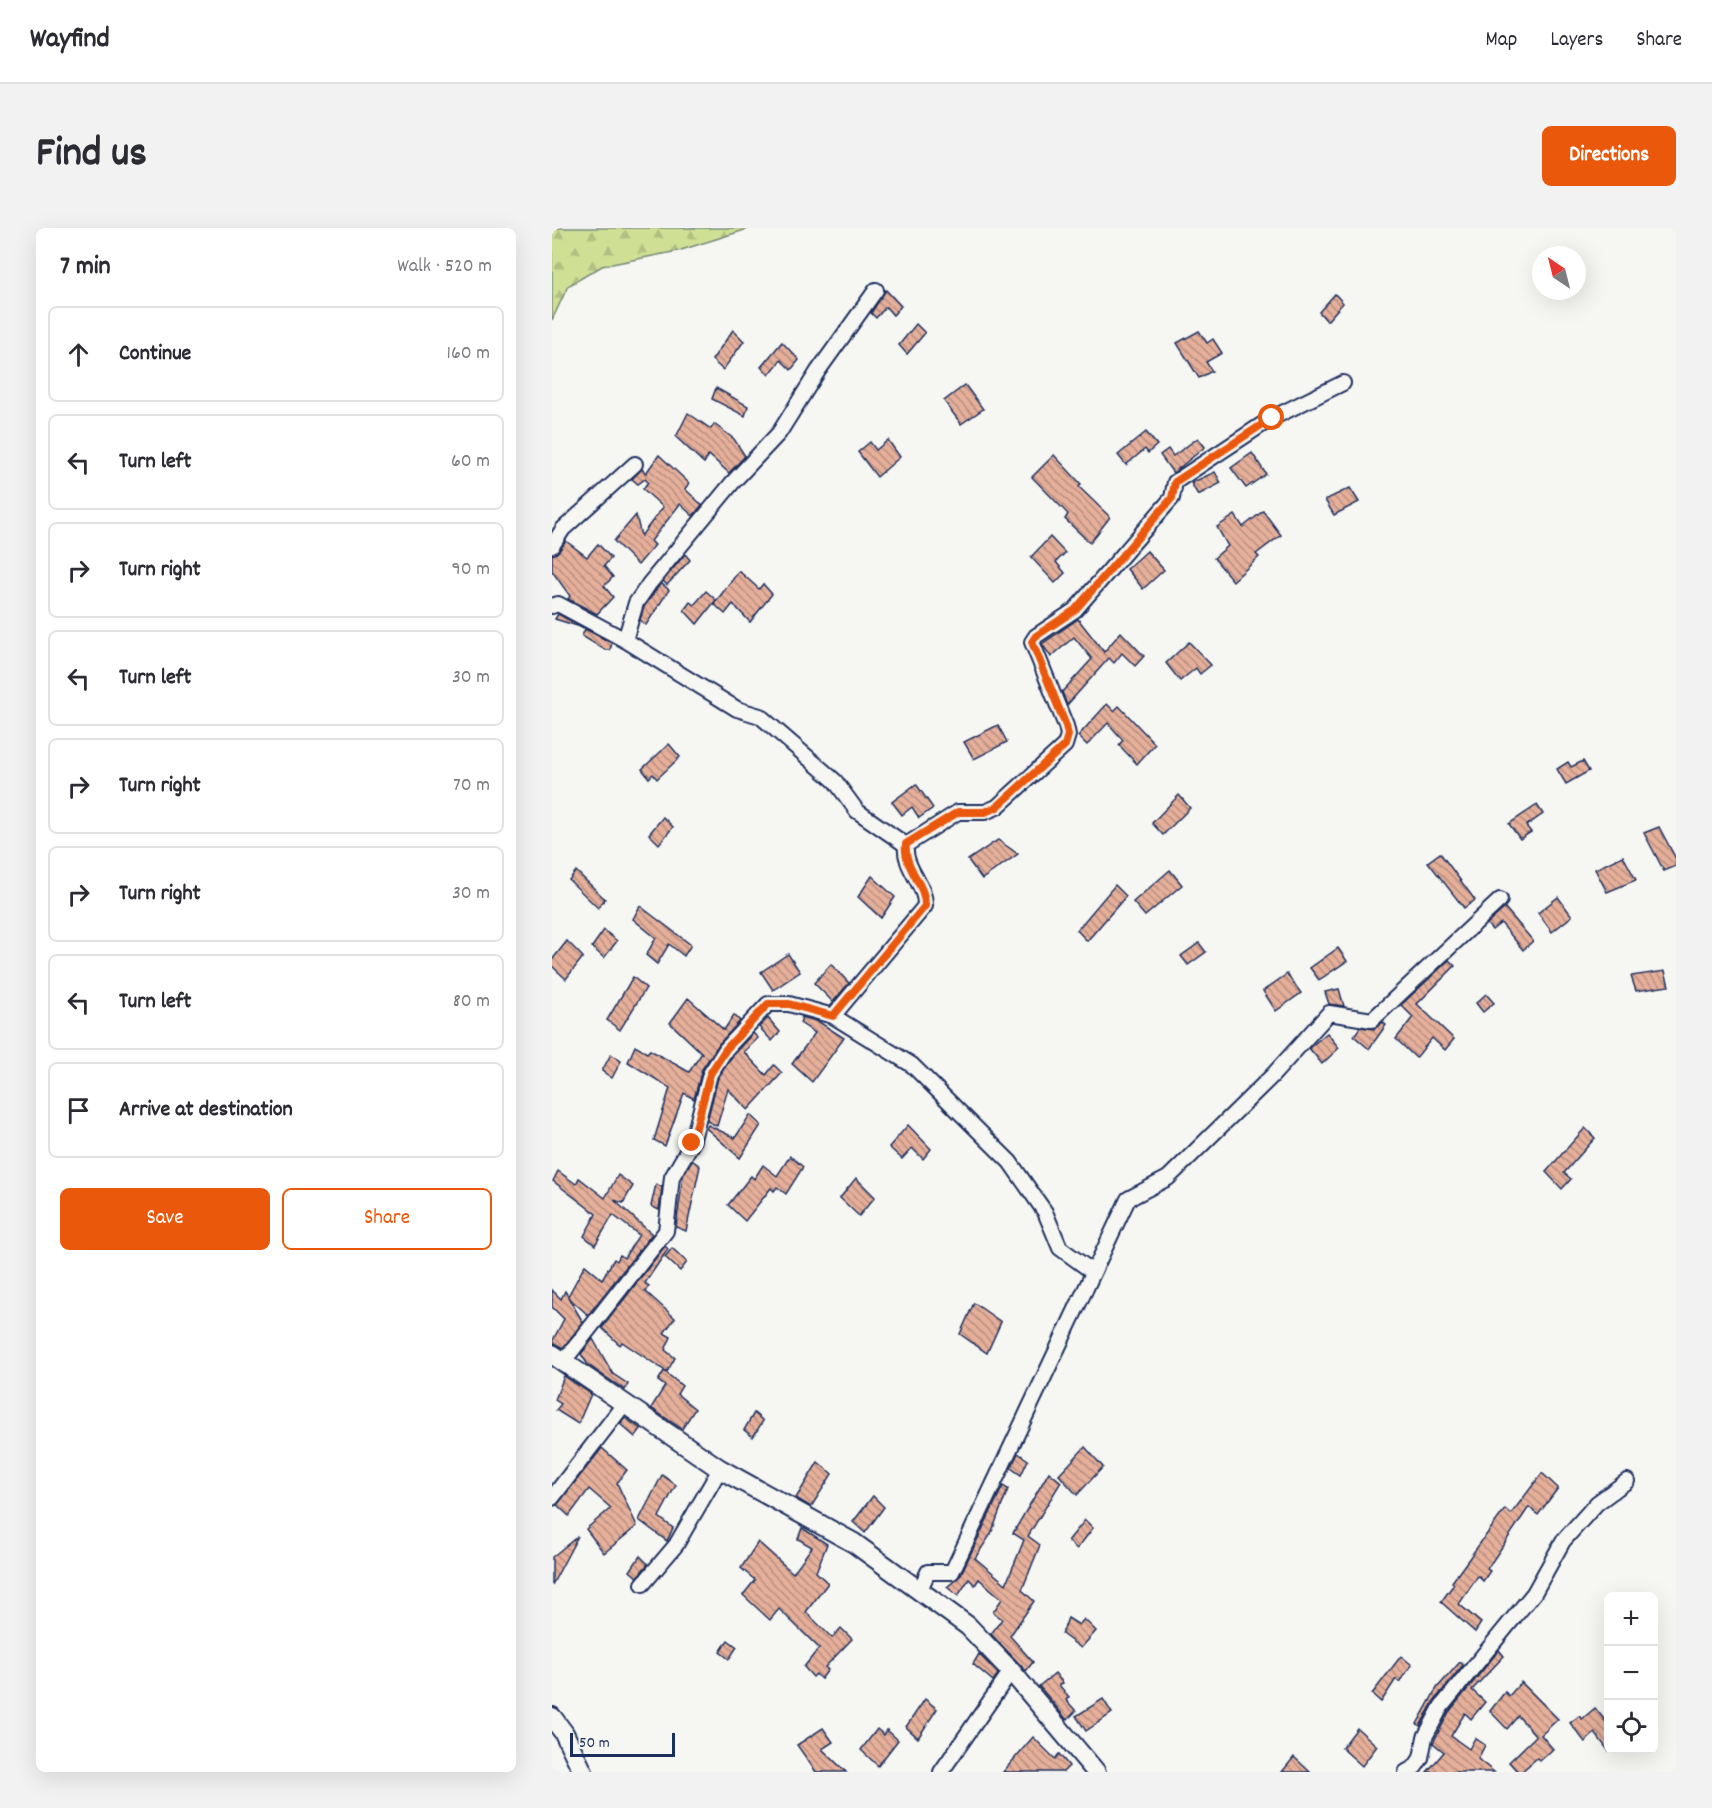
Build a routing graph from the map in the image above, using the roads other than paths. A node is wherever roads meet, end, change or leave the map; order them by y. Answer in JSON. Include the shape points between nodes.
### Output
{"nodes":[{"id":1,"x":876,"y":290,"type":"dead end"},
{"id":2,"x":1342,"y":383,"type":"dead end"},
{"id":3,"x":635,"y":464,"type":"dead end"},
{"id":4,"x":552,"y":546,"type":"edge"},
{"id":5,"x":552,"y":606,"type":"edge"},
{"id":6,"x":626,"y":640,"type":"junction"},
{"id":7,"x":906,"y":844,"type":"junction"},
{"id":8,"x":1500,"y":900,"type":"dead end"},
{"id":9,"x":833,"y":1016,"type":"junction"},
{"id":10,"x":1093,"y":1272,"type":"junction"},
{"id":11,"x":558,"y":1358,"type":"edge"},
{"id":12,"x":625,"y":1403,"type":"junction"},
{"id":13,"x":720,"y":1469,"type":"junction"},
{"id":14,"x":1627,"y":1481,"type":"dead end"},
{"id":15,"x":552,"y":1498,"type":"edge"},
{"id":16,"x":643,"y":1584,"type":"dead end"},
{"id":17,"x":919,"y":1592,"type":"junction"},
{"id":18,"x":1011,"y":1671,"type":"junction"},
{"id":19,"x":552,"y":1717,"type":"edge"},
{"id":20,"x":583,"y":1772,"type":"edge"},
{"id":21,"x":941,"y":1772,"type":"edge"},
{"id":22,"x":1096,"y":1772,"type":"edge"},
{"id":23,"x":1406,"y":1772,"type":"edge"}],
"edges":[{"from":1,"to":6,"type":"street","via":[[818,370],[779,433],[649,584],[636,603]]},
{"from":2,"to":7,"type":"street","via":[[1272,418],[1175,482],[1172,498],[1075,610],[1032,642],[1066,726],[1065,745],[997,807],[985,812],[958,812]]},
{"from":3,"to":4,"type":"street","via":[[563,529]]},
{"from":5,"to":6,"type":"street","via":[[558,604]]},
{"from":6,"to":7,"type":"street","via":[[737,709],[759,716],[835,781],[857,811]]},
{"from":7,"to":9,"type":"street","via":[[904,856],[925,897],[925,906]]},
{"from":8,"to":10,"type":"street","via":[[1372,1020],[1329,1012],[1272,1076],[1168,1178],[1128,1199]]},
{"from":9,"to":10,"type":"street","via":[[912,1065],[968,1117],[1010,1162],[1045,1212],[1060,1248]]},
{"from":9,"to":11,"type":"street","via":[[789,1004],[768,1004],[726,1049],[710,1074],[692,1143],[672,1177],[666,1230]]},
{"from":10,"to":17,"type":"street","via":[[952,1572],[928,1572]]},
{"from":11,"to":12,"type":"street"},
{"from":12,"to":13,"type":"street"},
{"from":12,"to":15,"type":"street"},
{"from":13,"to":16,"type":"street","via":[[676,1545]]},
{"from":13,"to":17,"type":"street","via":[[854,1543]]},
{"from":14,"to":23,"type":"street","via":[[1597,1503],[1563,1541],[1534,1593],[1441,1707],[1425,1737],[1421,1758]]},
{"from":17,"to":18,"type":"street","via":[[968,1626]]},
{"from":18,"to":21,"type":"street"},
{"from":18,"to":22,"type":"street"},
{"from":19,"to":20,"type":"street"}]}
